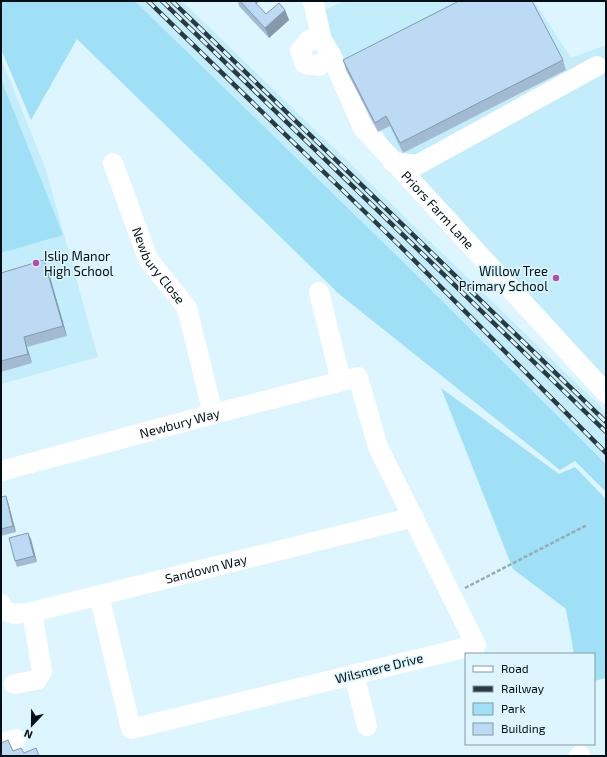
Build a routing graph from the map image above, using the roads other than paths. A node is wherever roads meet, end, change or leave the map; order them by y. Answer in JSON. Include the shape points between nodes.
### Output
{"nodes":[{"id":1,"x":313,"y":1,"type":"edge"},
{"id":2,"x":597,"y":66,"type":"dead end"},
{"id":3,"x":393,"y":162,"type":"junction"},
{"id":4,"x":113,"y":164,"type":"dead end"},
{"id":5,"x":319,"y":292,"type":"dead end"},
{"id":6,"x":350,"y":379,"type":"junction"},
{"id":7,"x":606,"y":393,"type":"edge"},
{"id":8,"x":213,"y":414,"type":"junction"},
{"id":9,"x":1,"y":471,"type":"edge"},
{"id":10,"x":414,"y":517,"type":"junction"},
{"id":11,"x":99,"y":595,"type":"junction"},
{"id":12,"x":1,"y":604,"type":"edge"},
{"id":13,"x":32,"y":612,"type":"junction"},
{"id":14,"x":354,"y":674,"type":"junction"},
{"id":15,"x":14,"y":684,"type":"dead end"},
{"id":16,"x":367,"y":726,"type":"dead end"}],
"edges":[{"from":1,"to":3,"type":"street","name":"Priors Farm Lane","via":[[327,48],[363,128]]},
{"from":2,"to":3,"type":"street","via":[[417,165]]},
{"from":3,"to":7,"type":"street","name":"Priors Farm Lane"},
{"from":4,"to":8,"type":"street","name":"Newbury Close","via":[[148,260],[188,308]]},
{"from":5,"to":6,"type":"street","name":"Wilsmere Drive"},
{"from":6,"to":8,"type":"street","name":"Newbury Way"},
{"from":6,"to":10,"type":"street","name":"Wilsmere Drive","via":[[378,447]]},
{"from":8,"to":9,"type":"street","name":"Newbury Way"},
{"from":10,"to":11,"type":"street","name":"Sandown Way"},
{"from":10,"to":14,"type":"street","name":"Wilsmere Drive","via":[[476,645]]},
{"from":11,"to":13,"type":"street","name":"Sandown Way"},
{"from":11,"to":14,"type":"street","name":"Wilsmere Drive","via":[[131,729]]},
{"from":12,"to":13,"type":"street","name":"Sandown Way","via":[[5,611],[14,614]]},
{"from":13,"to":15,"type":"street","via":[[42,671],[37,680]]},
{"from":14,"to":16,"type":"street"}]}
